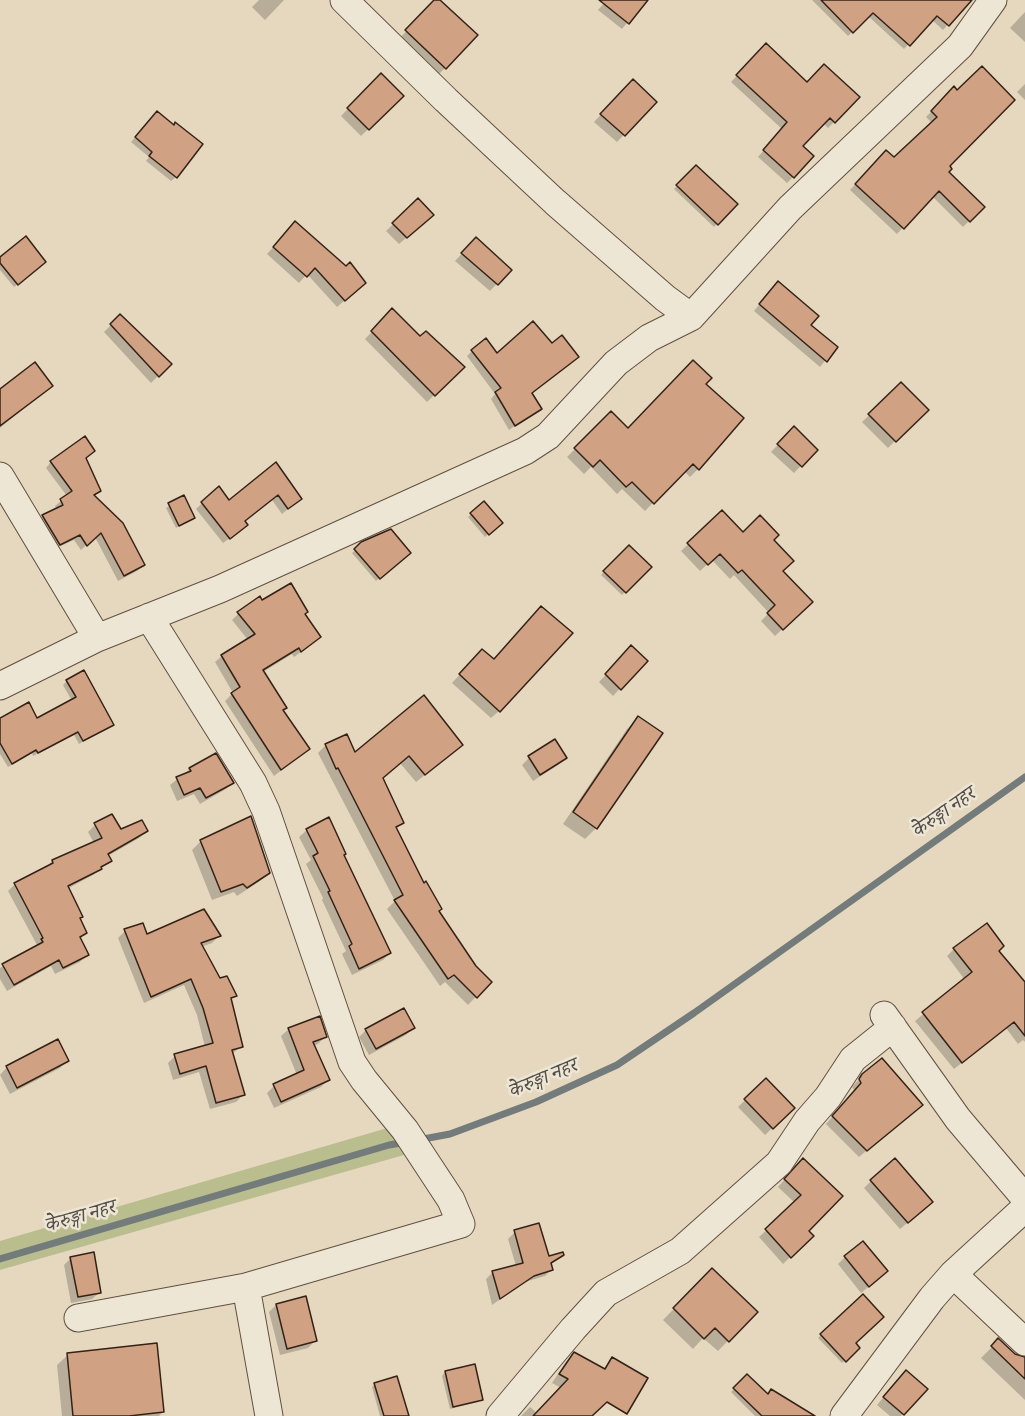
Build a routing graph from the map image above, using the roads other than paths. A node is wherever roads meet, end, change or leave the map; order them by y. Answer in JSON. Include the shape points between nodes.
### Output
{"nodes":[{"id":1,"x":344,"y":0,"type":"edge"},
{"id":2,"x":993,"y":0,"type":"edge"},
{"id":3,"x":691,"y":317,"type":"junction"},
{"id":4,"x":0,"y":476,"type":"edge"},
{"id":5,"x":149,"y":617,"type":"junction"},
{"id":6,"x":97,"y":638,"type":"junction"},
{"id":7,"x":1,"y":682,"type":"edge"},
{"id":8,"x":1025,"y":1198,"type":"edge"},
{"id":9,"x":1025,"y":1208,"type":"edge"},
{"id":10,"x":953,"y":1274,"type":"junction"},
{"id":11,"x":246,"y":1287,"type":"junction"},
{"id":12,"x":78,"y":1318,"type":"dead end"},
{"id":13,"x":1025,"y":1342,"type":"edge"},
{"id":14,"x":269,"y":1416,"type":"edge"},
{"id":15,"x":500,"y":1416,"type":"edge"},
{"id":16,"x":844,"y":1416,"type":"edge"}],
"edges":[{"from":1,"to":3,"type":"street","via":[[555,202]]},
{"from":2,"to":3,"type":"street","via":[[960,46],[790,208]]},
{"from":3,"to":5,"type":"street","via":[[649,338],[616,363],[548,436],[525,451],[220,589]]},
{"from":4,"to":6,"type":"street"},
{"from":5,"to":6,"type":"street"},
{"from":5,"to":11,"type":"street","via":[[253,783],[266,811],[352,1062],[405,1130],[451,1200],[461,1224]]},
{"from":6,"to":7,"type":"street"},
{"from":8,"to":15,"type":"street","via":[[958,1119],[889,1021],[853,1059],[779,1163],[680,1251],[606,1293]]},
{"from":9,"to":10,"type":"street"},
{"from":10,"to":13,"type":"street"},
{"from":10,"to":16,"type":"street"},
{"from":11,"to":12,"type":"street"},
{"from":11,"to":14,"type":"street"}]}
